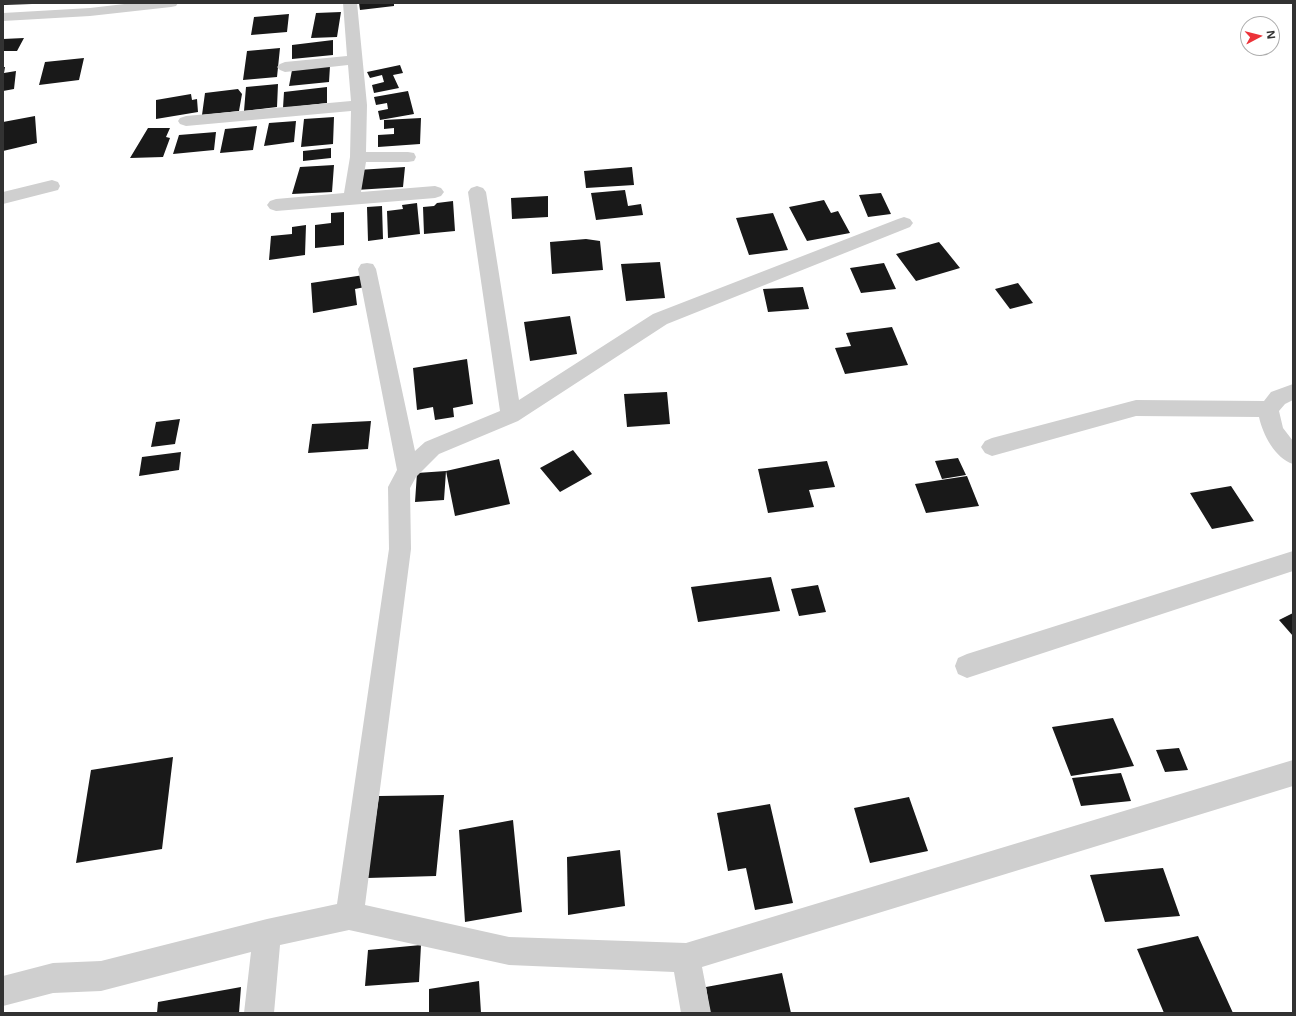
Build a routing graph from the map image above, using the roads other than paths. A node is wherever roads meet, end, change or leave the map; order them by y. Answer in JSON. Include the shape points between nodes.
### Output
{"nodes":[{"id":1,"x":171,"y":3,"type":"edge"},
{"id":2,"x":350,"y":3,"type":"edge"},
{"id":3,"x":3,"y":17,"type":"edge"},
{"id":4,"x":356,"y":60,"type":"junction"},
{"id":5,"x":285,"y":67,"type":"dead end"},
{"id":6,"x":359,"y":105,"type":"junction"},
{"id":7,"x":186,"y":121,"type":"dead end"},
{"id":8,"x":358,"y":157,"type":"junction"},
{"id":9,"x":408,"y":157,"type":"dead end"},
{"id":10,"x":52,"y":186,"type":"dead end"},
{"id":11,"x":435,"y":192,"type":"dead end"},
{"id":12,"x":477,"y":192,"type":"dead end"},
{"id":13,"x":3,"y":198,"type":"edge"},
{"id":14,"x":352,"y":198,"type":"junction"},
{"id":15,"x":276,"y":205,"type":"dead end"},
{"id":16,"x":904,"y":223,"type":"dead end"},
{"id":17,"x":367,"y":269,"type":"dead end"},
{"id":18,"x":1293,"y":392,"type":"edge"},
{"id":19,"x":1269,"y":409,"type":"junction"},
{"id":20,"x":511,"y":415,"type":"junction"},
{"id":21,"x":992,"y":447,"type":"dead end"},
{"id":22,"x":1293,"y":455,"type":"edge"},
{"id":23,"x":408,"y":471,"type":"junction"},
{"id":24,"x":1293,"y":561,"type":"edge"},
{"id":25,"x":967,"y":666,"type":"dead end"},
{"id":26,"x":1293,"y":772,"type":"edge"},
{"id":27,"x":349,"y":916,"type":"junction"},
{"id":28,"x":267,"y":933,"type":"junction"},
{"id":29,"x":686,"y":958,"type":"junction"},
{"id":30,"x":3,"y":991,"type":"edge"},
{"id":31,"x":260,"y":1013,"type":"edge"},
{"id":32,"x":696,"y":1013,"type":"edge"}],
"edges":[{"from":1,"to":3,"type":"street","via":[[90,12]]},
{"from":2,"to":4,"type":"street"},
{"from":4,"to":5,"type":"street"},
{"from":4,"to":6,"type":"street"},
{"from":6,"to":7,"type":"street"},
{"from":6,"to":8,"type":"street"},
{"from":8,"to":9,"type":"street"},
{"from":8,"to":14,"type":"street"},
{"from":10,"to":13,"type":"street"},
{"from":11,"to":14,"type":"street"},
{"from":12,"to":20,"type":"street"},
{"from":14,"to":15,"type":"street"},
{"from":16,"to":20,"type":"street","via":[[660,319]]},
{"from":17,"to":23,"type":"street"},
{"from":18,"to":19,"type":"street","via":[[1278,398]]},
{"from":19,"to":21,"type":"street","via":[[1136,408]]},
{"from":19,"to":22,"type":"street","via":[[1269,421],[1273,432]]},
{"from":20,"to":23,"type":"street","via":[[432,448]]},
{"from":23,"to":27,"type":"street","via":[[399,487],[400,549]]},
{"from":24,"to":25,"type":"street"},
{"from":26,"to":29,"type":"street"},
{"from":27,"to":28,"type":"street"},
{"from":27,"to":29,"type":"street","via":[[510,951]]},
{"from":28,"to":30,"type":"street","via":[[101,976],[53,978]]},
{"from":28,"to":31,"type":"street"},
{"from":29,"to":32,"type":"street"}]}
